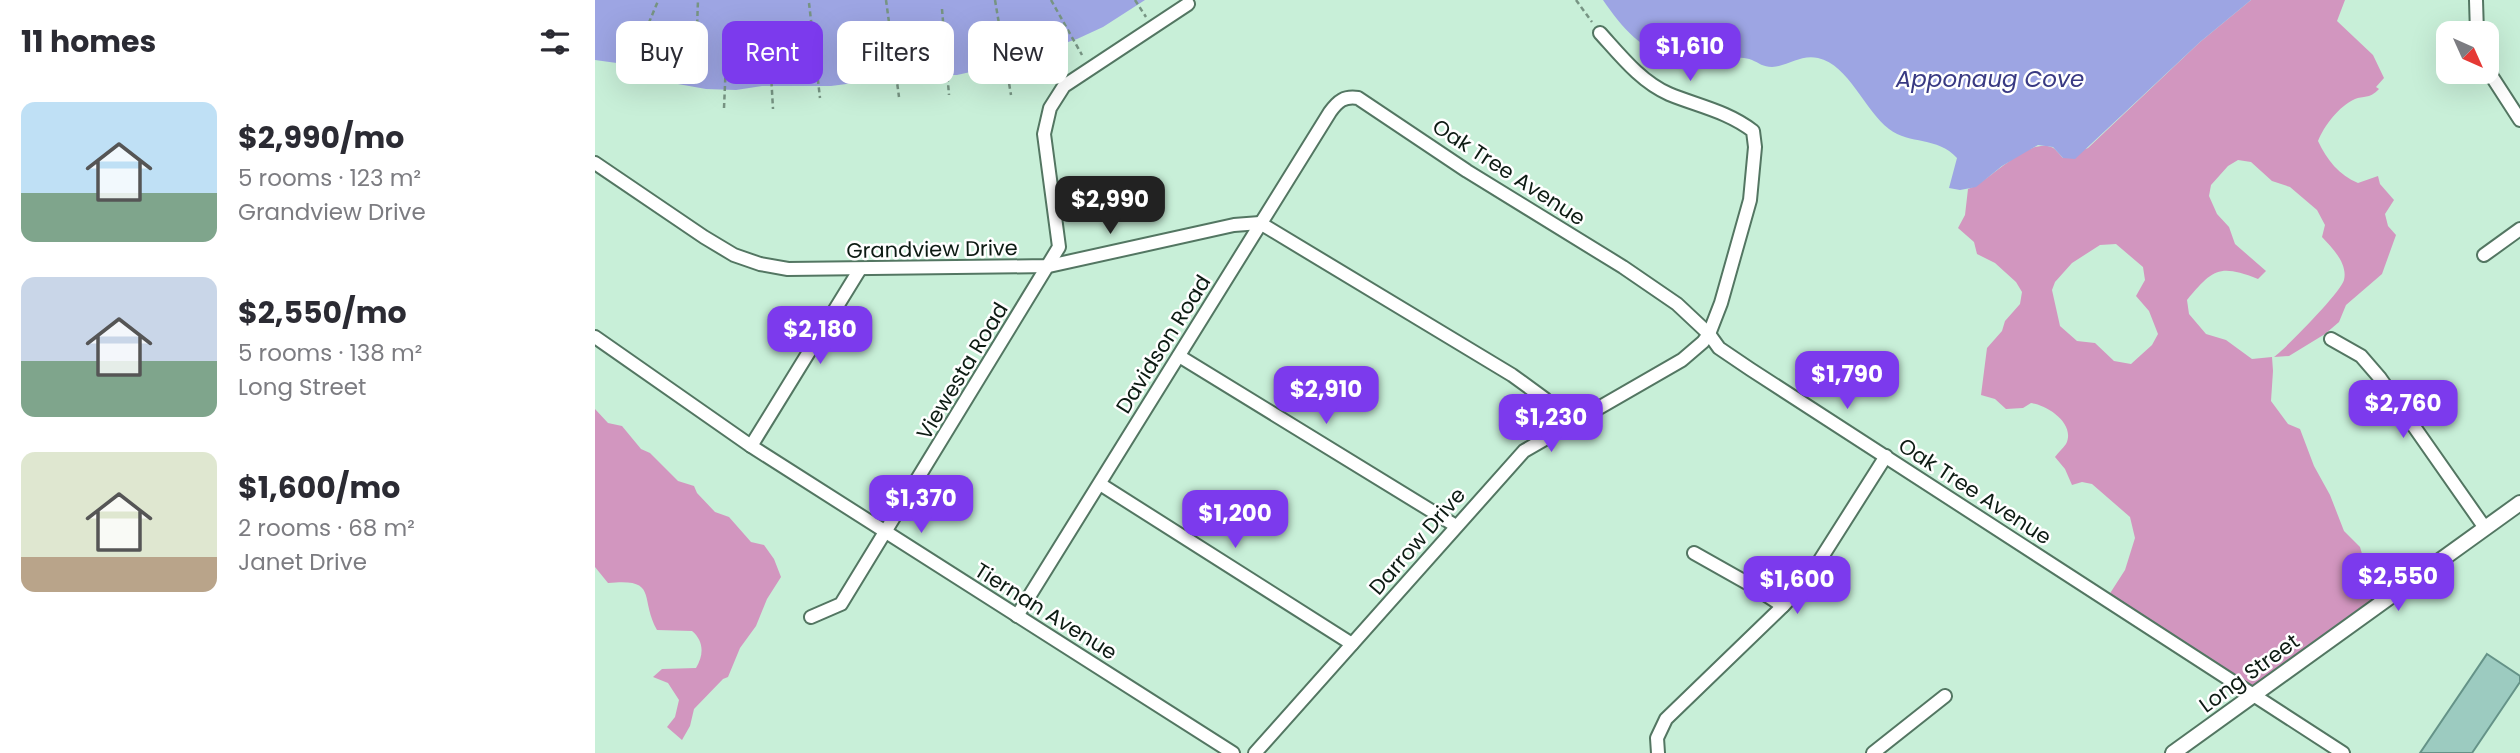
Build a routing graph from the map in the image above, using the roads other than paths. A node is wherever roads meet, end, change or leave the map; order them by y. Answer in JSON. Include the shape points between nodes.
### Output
{"nodes":[{"id":1,"x":2476,"y":0,"type":"edge"},
{"id":2,"x":1188,"y":4,"type":"dead end"},
{"id":3,"x":2477,"y":21,"type":"edge"},
{"id":4,"x":1600,"y":33,"type":"road end"},
{"id":5,"x":2497,"y":84,"type":"edge"},
{"id":6,"x":1347,"y":97,"type":"joint"},
{"id":7,"x":2520,"y":120,"type":"edge"},
{"id":8,"x":595,"y":163,"type":"edge"},
{"id":9,"x":1260,"y":223,"type":"junction"},
{"id":10,"x":2520,"y":229,"type":"edge"},
{"id":11,"x":2484,"y":255,"type":"dead end"},
{"id":12,"x":1049,"y":266,"type":"junction"},
{"id":13,"x":860,"y":269,"type":"junction"},
{"id":14,"x":1709,"y":334,"type":"junction"},
{"id":15,"x":595,"y":337,"type":"edge"},
{"id":16,"x":2331,"y":339,"type":"dead end"},
{"id":17,"x":1178,"y":356,"type":"junction"},
{"id":18,"x":1570,"y":423,"type":"junction"},
{"id":19,"x":751,"y":446,"type":"junction"},
{"id":20,"x":1886,"y":456,"type":"junction"},
{"id":21,"x":1100,"y":484,"type":"junction"},
{"id":22,"x":2520,"y":503,"type":"edge"},
{"id":23,"x":1456,"y":526,"type":"junction"},
{"id":24,"x":2486,"y":528,"type":"junction"},
{"id":25,"x":886,"y":533,"type":"junction"},
{"id":26,"x":1694,"y":553,"type":"dead end"},
{"id":27,"x":1783,"y":606,"type":"junction"},
{"id":28,"x":1017,"y":616,"type":"junction"},
{"id":29,"x":811,"y":617,"type":"dead end"},
{"id":30,"x":1352,"y":644,"type":"junction"},
{"id":31,"x":2255,"y":694,"type":"junction"},
{"id":32,"x":1945,"y":696,"type":"dead end"},
{"id":33,"x":1233,"y":753,"type":"edge"},
{"id":34,"x":1255,"y":753,"type":"edge"},
{"id":35,"x":1658,"y":753,"type":"edge"},
{"id":36,"x":1873,"y":753,"type":"edge"},
{"id":37,"x":2173,"y":753,"type":"edge"},
{"id":38,"x":2343,"y":753,"type":"edge"}],
"edges":[{"from":1,"to":3,"type":"street"},
{"from":2,"to":12,"type":"street","name":"Viewesta Road","via":[[1064,86],[1049,108],[1044,134],[1059,247]]},
{"from":4,"to":14,"type":"street","name":"Darrow Drive","via":[[1643,78],[1668,93],[1716,109],[1753,131],[1750,200],[1735,261]]},
{"from":5,"to":7,"type":"street"},
{"from":6,"to":9,"type":"street","name":"Davidson Road","via":[[1336,103]]},
{"from":6,"to":14,"type":"street","name":"Oak Tree Avenue","via":[[1358,98],[1623,267],[1677,304]]},
{"from":8,"to":13,"type":"street","name":"Grandview Drive","via":[[734,255],[788,269]]},
{"from":9,"to":12,"type":"street","name":"Grandview Drive"},
{"from":9,"to":17,"type":"street","name":"Davidson Road"},
{"from":9,"to":18,"type":"street","via":[[1512,375]]},
{"from":10,"to":11,"type":"street"},
{"from":12,"to":13,"type":"street","name":"Grandview Drive"},
{"from":12,"to":25,"type":"street","name":"Viewesta Road"},
{"from":13,"to":19,"type":"street"},
{"from":14,"to":18,"type":"street","name":"Darrow Drive","via":[[1682,360]]},
{"from":14,"to":20,"type":"street","name":"Oak Tree Avenue","via":[[1732,357]]},
{"from":15,"to":19,"type":"street","name":"Tiernan Avenue"},
{"from":16,"to":24,"type":"street","via":[[2361,356],[2380,378]]},
{"from":17,"to":21,"type":"street","name":"Davidson Road"},
{"from":17,"to":23,"type":"street"},
{"from":18,"to":23,"type":"street","name":"Darrow Drive","via":[[1524,451]]},
{"from":19,"to":25,"type":"street","name":"Tiernan Avenue"},
{"from":20,"to":27,"type":"street","via":[[1808,579]]},
{"from":20,"to":31,"type":"street","name":"Oak Tree Avenue"},
{"from":21,"to":28,"type":"street","name":"Davidson Road"},
{"from":21,"to":30,"type":"street"},
{"from":22,"to":24,"type":"street","name":"Long Street"},
{"from":23,"to":30,"type":"street","name":"Darrow Drive"},
{"from":24,"to":31,"type":"street","name":"Long Street"},
{"from":25,"to":28,"type":"street","name":"Tiernan Avenue"},
{"from":25,"to":29,"type":"street","name":"Viewesta Road","via":[[841,604]]},
{"from":26,"to":27,"type":"street"},
{"from":27,"to":35,"type":"street","via":[[1666,719],[1657,738]]},
{"from":28,"to":33,"type":"street","name":"Tiernan Avenue"},
{"from":30,"to":34,"type":"street","name":"Darrow Drive"},
{"from":31,"to":37,"type":"street","name":"Long Street"},
{"from":31,"to":38,"type":"street","name":"Oak Tree Avenue"},
{"from":32,"to":36,"type":"street"}]}
